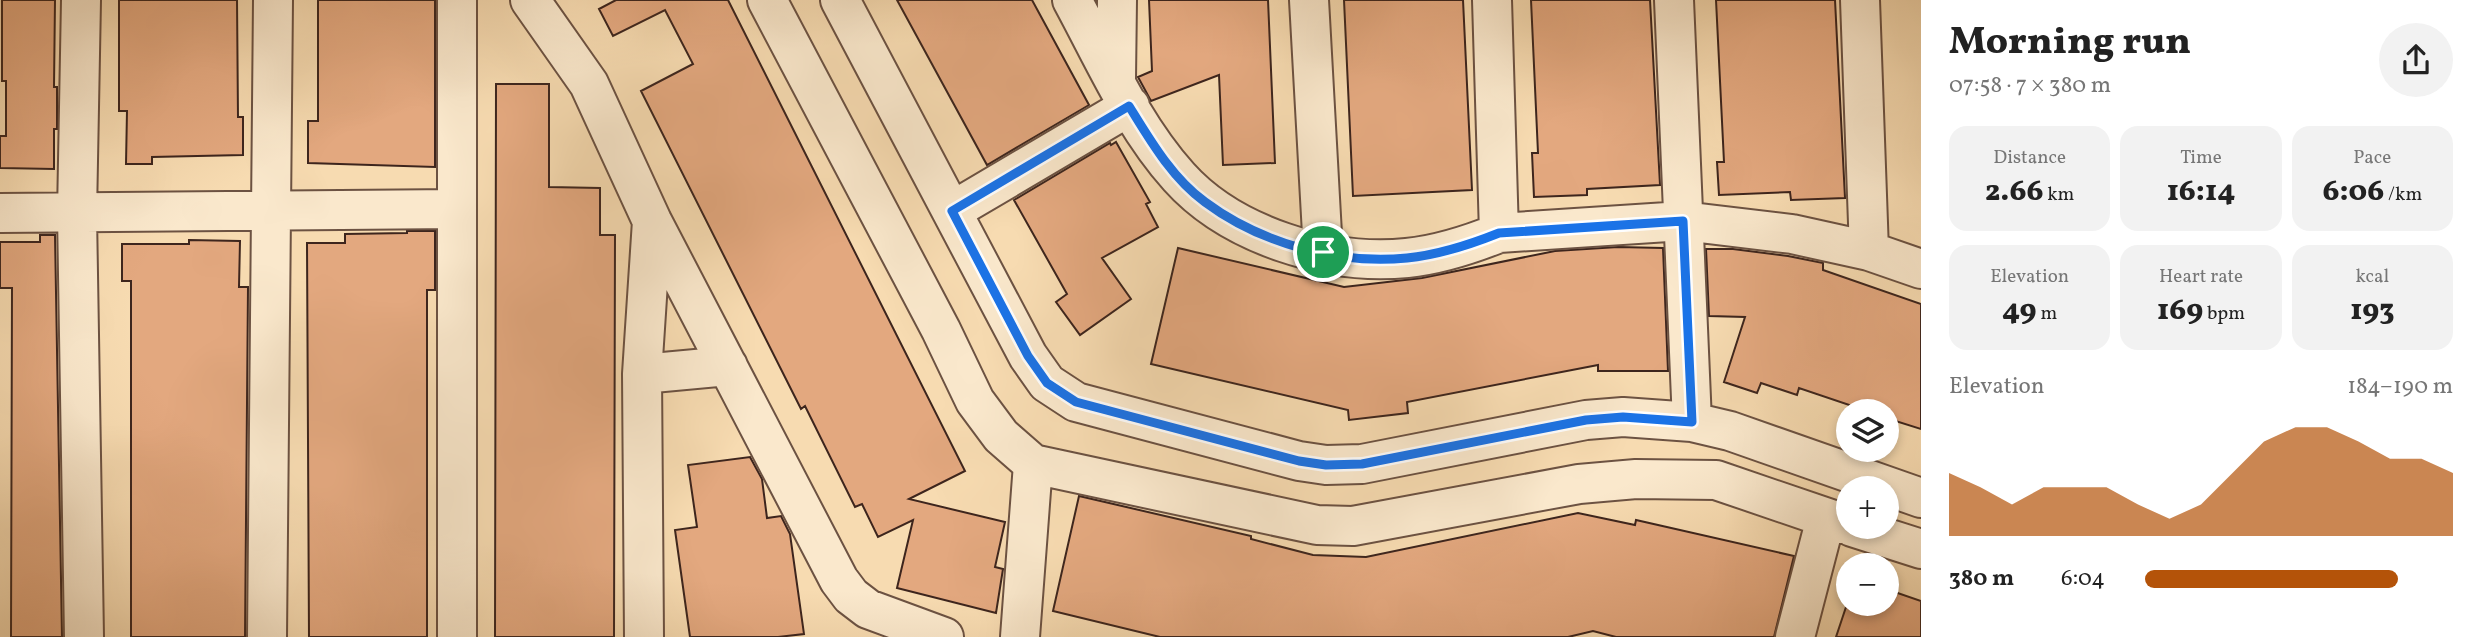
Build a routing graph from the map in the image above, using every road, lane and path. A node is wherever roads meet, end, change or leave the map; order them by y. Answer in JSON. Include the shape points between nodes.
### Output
{"nodes":[{"id":1,"x":80,"y":0,"type":"edge"},
{"id":2,"x":272,"y":0,"type":"edge"},
{"id":3,"x":457,"y":0,"type":"edge"},
{"id":4,"x":530,"y":0,"type":"edge"},
{"id":5,"x":767,"y":0,"type":"edge"},
{"id":6,"x":840,"y":0,"type":"edge"},
{"id":7,"x":1072,"y":0,"type":"edge"},
{"id":8,"x":1117,"y":0,"type":"edge"},
{"id":9,"x":1309,"y":0,"type":"edge"},
{"id":10,"x":1492,"y":0,"type":"edge"},
{"id":11,"x":1674,"y":0,"type":"edge"},
{"id":12,"x":1860,"y":0,"type":"edge"},
{"id":13,"x":1123,"y":94,"type":"junction"},
{"id":14,"x":456,"y":209,"type":"junction"},
{"id":15,"x":270,"y":210,"type":"junction"},
{"id":16,"x":952,"y":211,"type":"junction"},
{"id":17,"x":0,"y":213,"type":"edge"},
{"id":18,"x":76,"y":214,"type":"junction"},
{"id":19,"x":652,"y":221,"type":"junction"},
{"id":20,"x":1683,"y":221,"type":"junction"},
{"id":21,"x":1499,"y":233,"type":"junction"},
{"id":22,"x":1869,"y":251,"type":"junction"},
{"id":23,"x":1323,"y":252,"type":"junction"},
{"id":24,"x":1921,"y":269,"type":"edge"},
{"id":25,"x":728,"y":366,"type":"junction"},
{"id":26,"x":642,"y":374,"type":"junction"},
{"id":27,"x":1692,"y":422,"type":"junction"},
{"id":28,"x":1033,"y":464,"type":"junction"},
{"id":29,"x":1921,"y":498,"type":"edge"},
{"id":30,"x":1836,"y":521,"type":"edge"},
{"id":31,"x":1836,"y":538,"type":"edge"},
{"id":32,"x":1889,"y":539,"type":"edge"},
{"id":33,"x":1921,"y":550,"type":"edge"},
{"id":34,"x":84,"y":637,"type":"edge"},
{"id":35,"x":267,"y":637,"type":"edge"},
{"id":36,"x":457,"y":637,"type":"edge"},
{"id":37,"x":644,"y":637,"type":"edge"},
{"id":38,"x":944,"y":637,"type":"edge"},
{"id":39,"x":1020,"y":637,"type":"edge"},
{"id":40,"x":1795,"y":637,"type":"edge"}],
"edges":[{"from":1,"to":18,"type":"street"},
{"from":2,"to":15,"type":"street"},
{"from":3,"to":14,"type":"street"},
{"from":4,"to":19,"type":"street","via":[[589,84]]},
{"from":5,"to":28,"type":"street","via":[[975,401],[1001,436]]},
{"from":6,"to":16,"type":"street"},
{"from":7,"to":13,"type":"street"},
{"from":8,"to":13,"type":"street"},
{"from":9,"to":23,"type":"street"},
{"from":10,"to":21,"type":"street"},
{"from":11,"to":20,"type":"street"},
{"from":12,"to":22,"type":"street"},
{"from":13,"to":16,"type":"street"},
{"from":13,"to":23,"type":"street","via":[[1154,146],[1204,201],[1258,232]]},
{"from":14,"to":15,"type":"street"},
{"from":14,"to":36,"type":"street"},
{"from":15,"to":18,"type":"street"},
{"from":15,"to":35,"type":"street"},
{"from":16,"to":27,"type":"street","via":[[1028,356],[1047,383],[1076,402],[1326,465],[1362,464],[1586,420],[1623,417]]},
{"from":17,"to":18,"type":"street"},
{"from":18,"to":34,"type":"street"},
{"from":19,"to":25,"type":"street"},
{"from":19,"to":26,"type":"street"},
{"from":20,"to":21,"type":"street"},
{"from":20,"to":22,"type":"street","via":[[1791,234]]},
{"from":20,"to":27,"type":"street"},
{"from":21,"to":23,"type":"street","via":[[1405,258]]},
{"from":22,"to":24,"type":"street"},
{"from":25,"to":26,"type":"street"},
{"from":25,"to":38,"type":"street","via":[[851,597],[868,609]]},
{"from":26,"to":37,"type":"street"},
{"from":27,"to":29,"type":"street"},
{"from":28,"to":30,"type":"street","via":[[1317,525],[1353,526],[1579,484],[1636,479],[1716,480]]},
{"from":28,"to":39,"type":"street"},
{"from":31,"to":40,"type":"street"},
{"from":32,"to":33,"type":"street"}]}
